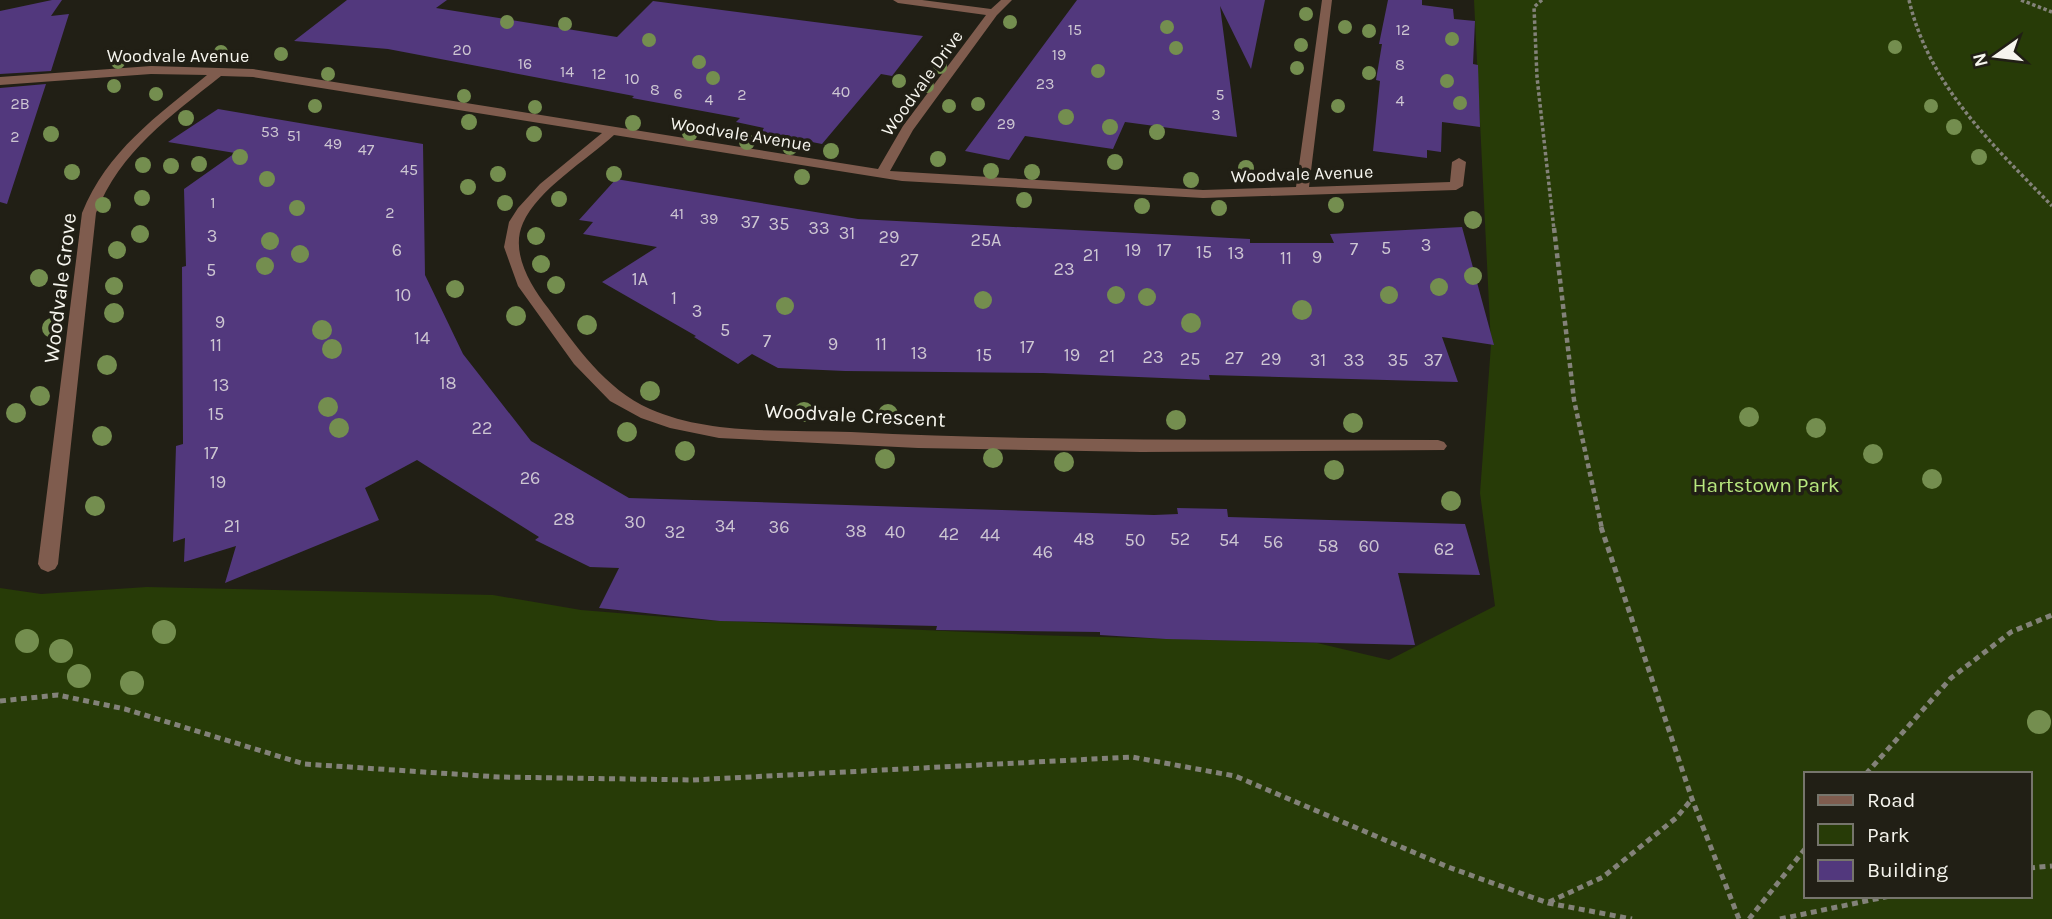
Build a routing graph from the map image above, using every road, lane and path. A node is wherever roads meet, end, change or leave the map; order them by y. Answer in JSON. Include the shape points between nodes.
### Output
{"nodes":[{"id":1,"x":898,"y":0,"type":"edge"},
{"id":2,"x":1007,"y":0,"type":"edge"},
{"id":3,"x":1326,"y":0,"type":"edge"},
{"id":4,"x":1542,"y":0,"type":"edge"},
{"id":5,"x":1909,"y":0,"type":"edge"},
{"id":6,"x":2021,"y":0,"type":"edge"},
{"id":7,"x":2052,"y":12,"type":"edge"},
{"id":8,"x":993,"y":13,"type":"junction"},
{"id":9,"x":221,"y":70,"type":"junction"},
{"id":10,"x":0,"y":81,"type":"edge"},
{"id":11,"x":609,"y":133,"type":"junction"},
{"id":12,"x":1459,"y":162,"type":"dead end"},
{"id":13,"x":882,"y":174,"type":"junction"},
{"id":14,"x":1302,"y":192,"type":"junction"},
{"id":15,"x":2052,"y":206,"type":"edge"},
{"id":16,"x":1438,"y":446,"type":"dead end"},
{"id":17,"x":48,"y":564,"type":"dead end"},
{"id":18,"x":2052,"y":615,"type":"edge"},
{"id":19,"x":0,"y":701,"type":"edge"},
{"id":20,"x":1868,"y":772,"type":"edge"},
{"id":21,"x":1692,"y":799,"type":"junction"},
{"id":22,"x":1804,"y":850,"type":"edge"},
{"id":23,"x":2052,"y":866,"type":"edge"},
{"id":24,"x":2031,"y":868,"type":"edge"},
{"id":25,"x":1880,"y":898,"type":"edge"},
{"id":26,"x":1548,"y":903,"type":"junction"},
{"id":27,"x":1632,"y":919,"type":"edge"},
{"id":28,"x":1739,"y":919,"type":"edge"},
{"id":29,"x":1749,"y":919,"type":"edge"},
{"id":30,"x":1780,"y":919,"type":"edge"}],
"edges":[{"from":1,"to":8,"type":"street","name":"Woodvale Drive"},
{"from":2,"to":8,"type":"street","name":"Woodvale Drive"},
{"from":3,"to":14,"type":"street"},
{"from":4,"to":21,"type":"path","via":[[1534,7],[1534,32],[1574,400],[1597,514]]},
{"from":5,"to":15,"type":"path","via":[[1926,55],[1955,97]]},
{"from":6,"to":7,"type":"path"},
{"from":8,"to":13,"type":"street","name":"Woodvale Drive","via":[[908,129]]},
{"from":9,"to":10,"type":"street","name":"Woodvale Avenue","via":[[70,74]]},
{"from":9,"to":11,"type":"street","name":"Woodvale Avenue","via":[[282,76]]},
{"from":9,"to":17,"type":"street","name":"Woodvale Grove","via":[[124,151],[95,191]]},
{"from":11,"to":13,"type":"street","name":"Woodvale Avenue"},
{"from":11,"to":16,"type":"street","name":"Woodvale Crescent","via":[[529,205],[515,223],[511,239],[531,298],[605,391],[645,414],[704,429],[906,442]]},
{"from":12,"to":14,"type":"street","name":"Woodvale Avenue","via":[[1457,186]]},
{"from":13,"to":14,"type":"street","name":"Woodvale Avenue","via":[[983,184],[1203,194]]},
{"from":18,"to":20,"type":"path","via":[[2011,632],[1951,678]]},
{"from":19,"to":26,"type":"path","via":[[58,695],[125,709],[303,764],[499,777],[692,780],[1132,757],[1235,776],[1448,867]]},
{"from":21,"to":26,"type":"path","via":[[1603,877]]},
{"from":21,"to":28,"type":"path"},
{"from":22,"to":29,"type":"path"},
{"from":23,"to":24,"type":"path"},
{"from":25,"to":30,"type":"path"},
{"from":26,"to":27,"type":"path"}]}
